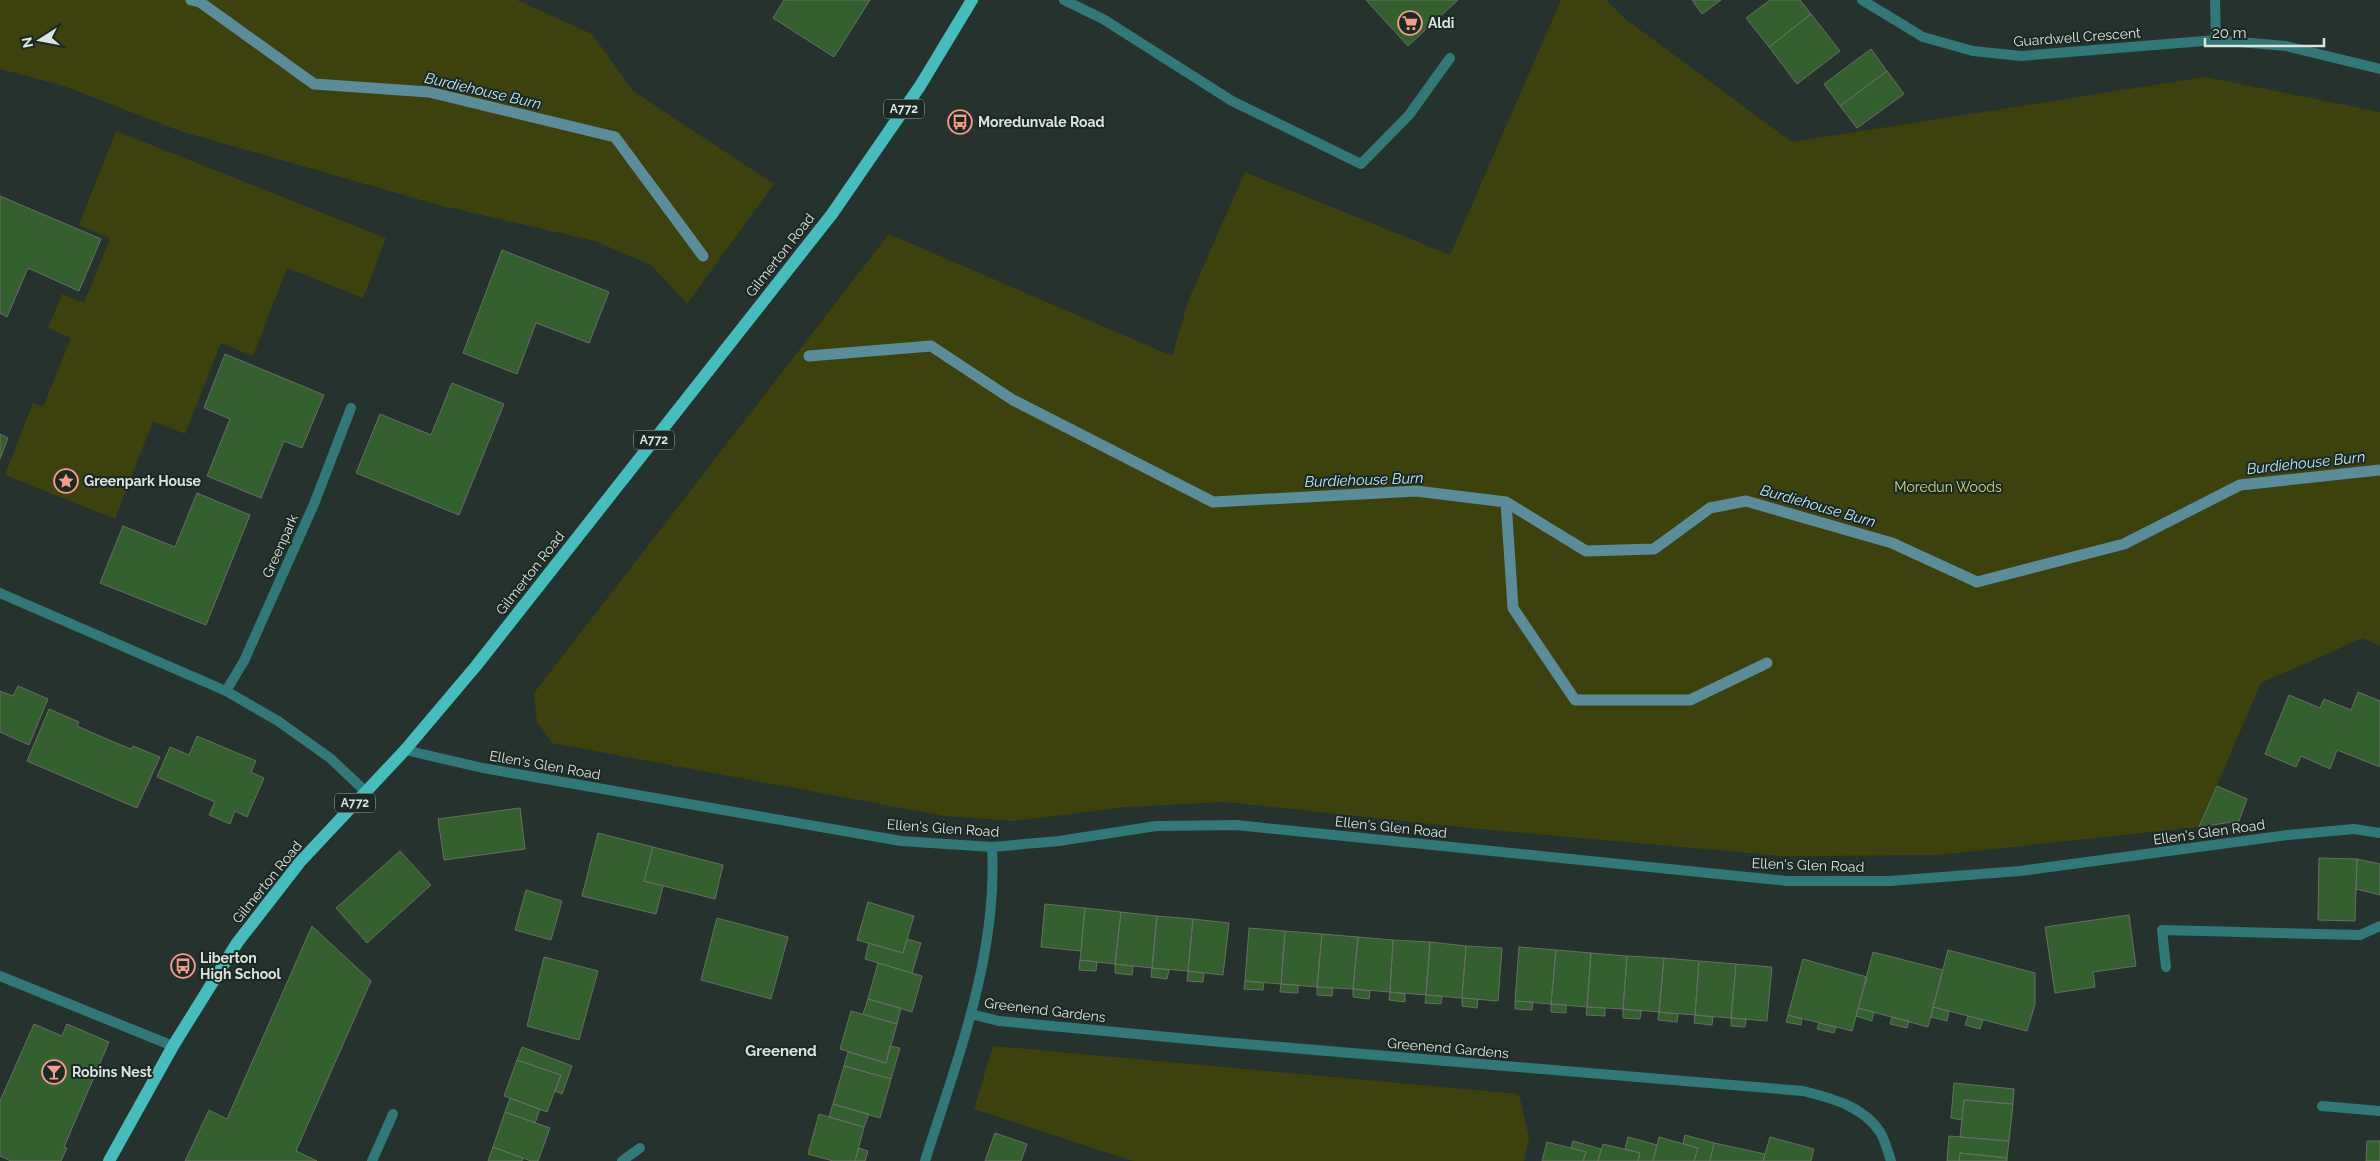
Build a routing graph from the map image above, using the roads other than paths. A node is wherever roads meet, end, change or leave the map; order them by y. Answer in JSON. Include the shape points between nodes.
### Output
{"nodes":[{"id":1,"x":972,"y":0,"type":"edge"},
{"id":2,"x":1064,"y":0,"type":"edge"},
{"id":3,"x":1862,"y":0,"type":"edge"},
{"id":4,"x":2216,"y":0,"type":"edge"},
{"id":5,"x":2216,"y":40,"type":"junction"},
{"id":6,"x":1450,"y":58,"type":"dead end"},
{"id":7,"x":2380,"y":68,"type":"edge"},
{"id":8,"x":351,"y":408,"type":"dead end"},
{"id":9,"x":0,"y":593,"type":"edge"},
{"id":10,"x":226,"y":691,"type":"junction"},
{"id":11,"x":405,"y":750,"type":"junction"},
{"id":12,"x":366,"y":791,"type":"junction"},
{"id":13,"x":2380,"y":833,"type":"edge"},
{"id":14,"x":992,"y":847,"type":"junction"},
{"id":15,"x":2380,"y":926,"type":"edge"},
{"id":16,"x":2166,"y":967,"type":"dead end"},
{"id":17,"x":0,"y":976,"type":"edge"},
{"id":18,"x":971,"y":1014,"type":"junction"},
{"id":19,"x":173,"y":1046,"type":"junction"},
{"id":20,"x":2322,"y":1106,"type":"dead end"},
{"id":21,"x":2380,"y":1111,"type":"edge"},
{"id":22,"x":393,"y":1114,"type":"dead end"},
{"id":23,"x":640,"y":1148,"type":"dead end"},
{"id":24,"x":109,"y":1161,"type":"edge"},
{"id":25,"x":372,"y":1161,"type":"edge"},
{"id":26,"x":622,"y":1161,"type":"edge"},
{"id":27,"x":925,"y":1161,"type":"edge"},
{"id":28,"x":1891,"y":1161,"type":"edge"}],
"edges":[{"from":1,"to":11,"type":"main road","name":"Gilmerton Road","number":"A772","via":[[920,86],[832,214],[476,666]]},
{"from":2,"to":6,"type":"street","via":[[1103,19],[1232,101],[1361,164],[1409,115]]},
{"from":3,"to":5,"type":"street","name":"Guardwell Crescent","via":[[1923,37],[1973,51],[2021,56]]},
{"from":4,"to":5,"type":"street"},
{"from":5,"to":7,"type":"street","name":"Guardwell Crescent","via":[[2286,46]]},
{"from":8,"to":10,"type":"street","name":"Greenpark","via":[[314,504],[244,661]]},
{"from":9,"to":10,"type":"street"},
{"from":10,"to":12,"type":"street","via":[[278,721],[330,758]]},
{"from":11,"to":12,"type":"main road","name":"Gilmerton Road","number":"A772"},
{"from":11,"to":14,"type":"street","name":"Ellen's Glen Road","via":[[483,768],[901,841]]},
{"from":12,"to":19,"type":"main road","name":"Gilmerton Road","number":"A772","via":[[300,862],[238,943]]},
{"from":13,"to":14,"type":"street","name":"Ellen's Glen Road","via":[[2354,829],[2288,835],[2020,871],[1890,881],[1787,881],[1236,825],[1156,826],[1059,841]]},
{"from":14,"to":18,"type":"street","name":"Greenend Gardens","via":[[991,913]]},
{"from":15,"to":16,"type":"street","via":[[2360,935],[2162,930]]},
{"from":17,"to":19,"type":"street"},
{"from":18,"to":27,"type":"street","name":"Greenend Gardens"},
{"from":18,"to":28,"type":"street","name":"Greenend Gardens","via":[[999,1021],[1202,1040],[1803,1091],[1834,1099],[1861,1112],[1880,1132]]},
{"from":19,"to":24,"type":"main road","name":"Gilmerton Road","number":"A772"},
{"from":20,"to":21,"type":"street"},
{"from":22,"to":25,"type":"street"},
{"from":23,"to":26,"type":"street"}]}
